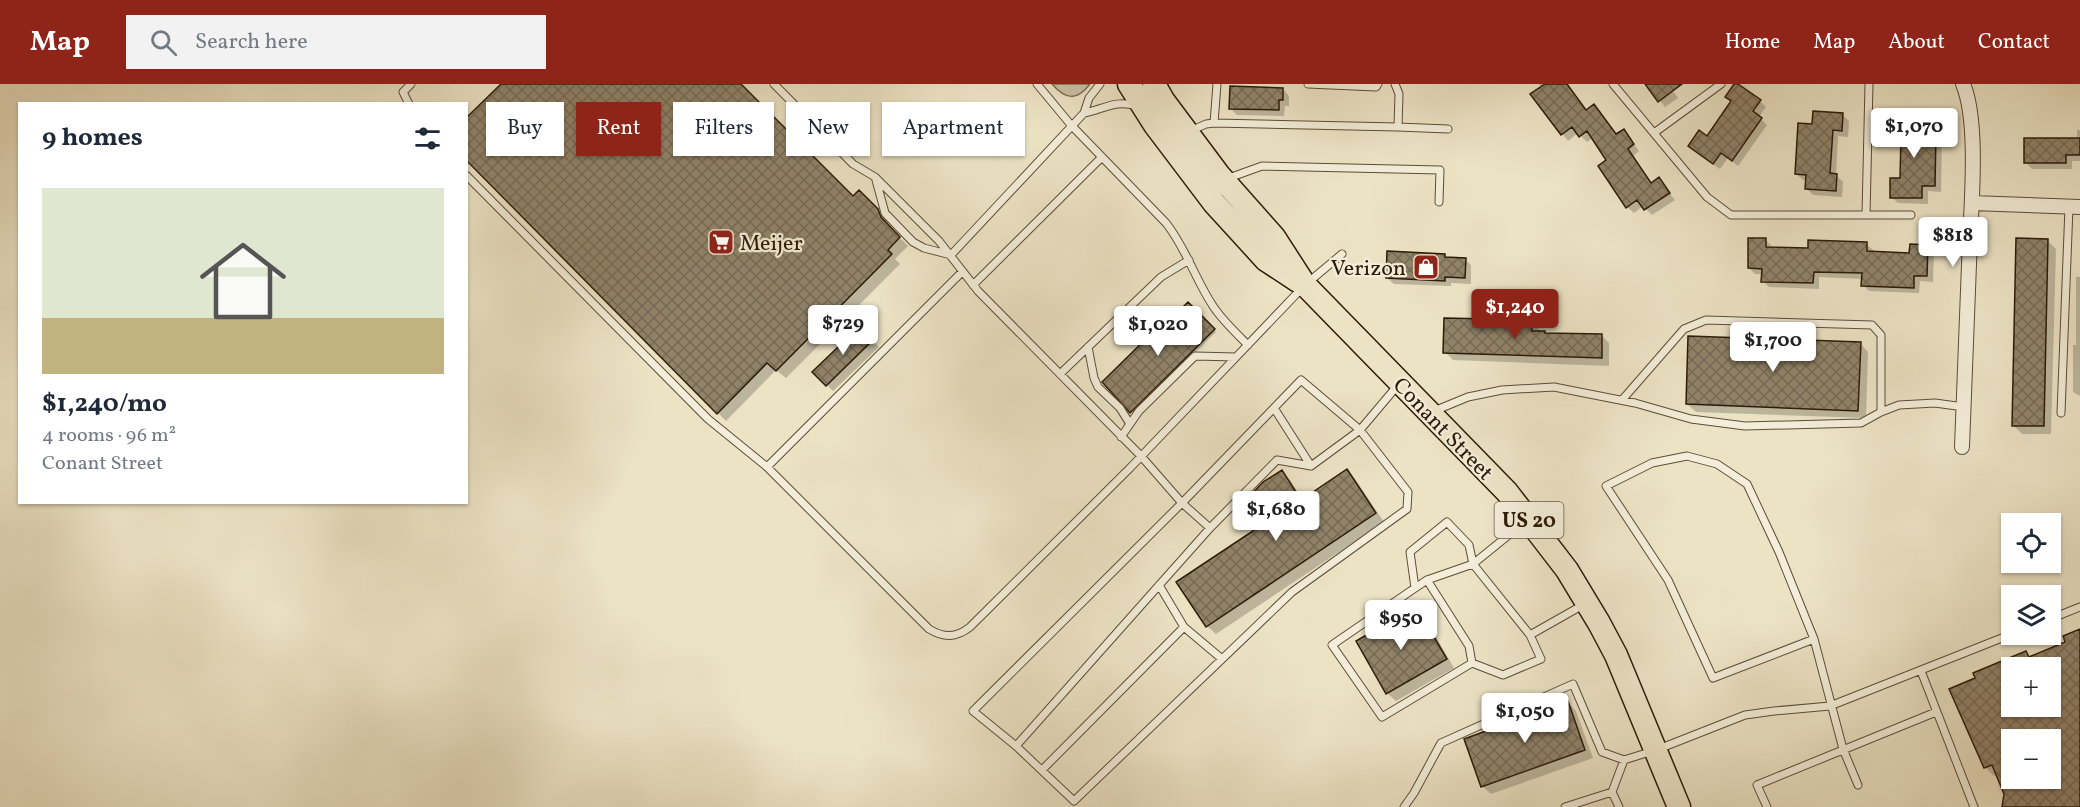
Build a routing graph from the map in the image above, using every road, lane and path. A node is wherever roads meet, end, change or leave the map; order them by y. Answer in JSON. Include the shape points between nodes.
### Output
{"nodes":[{"id":1,"x":411,"y":84,"type":"edge"},
{"id":2,"x":774,"y":84,"type":"edge"},
{"id":3,"x":1037,"y":84,"type":"edge"},
{"id":4,"x":1100,"y":84,"type":"edge"},
{"id":5,"x":1129,"y":84,"type":"edge"},
{"id":6,"x":1154,"y":84,"type":"edge"},
{"id":7,"x":1217,"y":84,"type":"edge"},
{"id":8,"x":1308,"y":84,"type":"edge"},
{"id":9,"x":1378,"y":84,"type":"edge"},
{"id":10,"x":1395,"y":84,"type":"edge"},
{"id":11,"x":1613,"y":84,"type":"edge"},
{"id":12,"x":1721,"y":84,"type":"edge"},
{"id":13,"x":1869,"y":84,"type":"edge"},
{"id":14,"x":1963,"y":84,"type":"edge"},
{"id":15,"x":408,"y":102,"type":"edge"},
{"id":16,"x":1084,"y":113,"type":"junction"},
{"id":17,"x":1150,"y":118,"type":"junction"},
{"id":18,"x":1214,"y":123,"type":"junction"},
{"id":19,"x":1071,"y":125,"type":"junction"},
{"id":20,"x":1398,"y":127,"type":"junction"},
{"id":21,"x":1448,"y":129,"type":"dead end"},
{"id":22,"x":1188,"y":132,"type":"junction"},
{"id":23,"x":1654,"y":133,"type":"junction"},
{"id":24,"x":1102,"y":157,"type":"junction"},
{"id":25,"x":468,"y":177,"type":"edge"},
{"id":26,"x":875,"y":177,"type":"junction"},
{"id":27,"x":1223,"y":180,"type":"junction"},
{"id":28,"x":1439,"y":202,"type":"dead end"},
{"id":29,"x":1972,"y":203,"type":"junction"},
{"id":30,"x":2075,"y":207,"type":"edge"},
{"id":31,"x":1866,"y":214,"type":"junction"},
{"id":32,"x":1911,"y":215,"type":"dead end"},
{"id":33,"x":1342,"y":254,"type":"dead end"},
{"id":34,"x":951,"y":255,"type":"junction"},
{"id":35,"x":1189,"y":260,"type":"junction"},
{"id":36,"x":962,"y":272,"type":"junction"},
{"id":37,"x":973,"y":285,"type":"junction"},
{"id":38,"x":1305,"y":285,"type":"junction"},
{"id":39,"x":1248,"y":345,"type":"junction"},
{"id":40,"x":1088,"y":347,"type":"junction"},
{"id":41,"x":1236,"y":357,"type":"junction"},
{"id":42,"x":1060,"y":374,"type":"junction"},
{"id":43,"x":1399,"y":383,"type":"junction"},
{"id":44,"x":1622,"y":400,"type":"junction"},
{"id":45,"x":1964,"y":407,"type":"junction"},
{"id":46,"x":1274,"y":408,"type":"junction"},
{"id":47,"x":1881,"y":412,"type":"junction"},
{"id":48,"x":1429,"y":413,"type":"junction"},
{"id":49,"x":2061,"y":413,"type":"dead end"},
{"id":50,"x":1130,"y":424,"type":"junction"},
{"id":51,"x":1360,"y":430,"type":"junction"},
{"id":52,"x":1121,"y":437,"type":"junction"},
{"id":53,"x":1962,"y":447,"type":"dead end"},
{"id":54,"x":1141,"y":456,"type":"junction"},
{"id":55,"x":1311,"y":466,"type":"junction"},
{"id":56,"x":767,"y":467,"type":"junction"},
{"id":57,"x":1182,"y":503,"type":"junction"},
{"id":58,"x":1528,"y":519,"type":"junction"},
{"id":59,"x":1210,"y":528,"type":"junction"},
{"id":60,"x":1473,"y":564,"type":"junction"},
{"id":61,"x":1427,"y":580,"type":"junction"},
{"id":62,"x":1159,"y":585,"type":"junction"},
{"id":63,"x":1415,"y":588,"type":"junction"},
{"id":64,"x":1587,"y":603,"type":"junction"},
{"id":65,"x":2080,"y":607,"type":"edge"},
{"id":66,"x":2061,"y":615,"type":"edge"},
{"id":67,"x":1184,"y":627,"type":"junction"},
{"id":68,"x":1530,"y":635,"type":"junction"},
{"id":69,"x":2001,"y":638,"type":"edge"},
{"id":70,"x":1814,"y":639,"type":"junction"},
{"id":71,"x":1222,"y":659,"type":"junction"},
{"id":72,"x":1472,"y":663,"type":"junction"},
{"id":73,"x":1920,"y":671,"type":"junction"},
{"id":74,"x":1830,"y":706,"type":"junction"},
{"id":75,"x":1936,"y":712,"type":"junction"},
{"id":76,"x":1016,"y":746,"type":"junction"},
{"id":77,"x":1843,"y":749,"type":"junction"},
{"id":78,"x":1656,"y":750,"type":"junction"},
{"id":79,"x":1624,"y":760,"type":"junction"},
{"id":80,"x":1042,"y":770,"type":"junction"},
{"id":81,"x":1858,"y":785,"type":"dead end"},
{"id":82,"x":1612,"y":792,"type":"junction"},
{"id":83,"x":1404,"y":807,"type":"edge"},
{"id":84,"x":1565,"y":807,"type":"edge"},
{"id":85,"x":1618,"y":807,"type":"edge"},
{"id":86,"x":1679,"y":807,"type":"edge"},
{"id":87,"x":1767,"y":807,"type":"edge"},
{"id":88,"x":1974,"y":807,"type":"edge"}],
"edges":[{"from":1,"to":15,"type":"lane","via":[[403,92]]},
{"from":2,"to":26,"type":"lane","via":[[853,164]]},
{"from":3,"to":19,"type":"lane"},
{"from":4,"to":16,"type":"lane"},
{"from":5,"to":17,"type":"main road","name":"Conant Street"},
{"from":6,"to":22,"type":"main road","name":"Conant Street","number":"US 20"},
{"from":7,"to":18,"type":"lane"},
{"from":8,"to":9,"type":"lane"},
{"from":10,"to":20,"type":"lane","via":[[1399,94]]},
{"from":11,"to":23,"type":"lane"},
{"from":12,"to":23,"type":"lane"},
{"from":13,"to":31,"type":"lane"},
{"from":14,"to":29,"type":"street","via":[[1970,117]]},
{"from":16,"to":17,"type":"lane","via":[[1123,103],[1133,105]]},
{"from":16,"to":19,"type":"lane"},
{"from":17,"to":38,"type":"main road","name":"Conant Street","via":[[1214,202],[1266,260]]},
{"from":18,"to":20,"type":"lane"},
{"from":18,"to":22,"type":"lane"},
{"from":19,"to":24,"type":"lane"},
{"from":19,"to":34,"type":"lane"},
{"from":20,"to":21,"type":"lane"},
{"from":22,"to":27,"type":"main road","name":"Conant Street","number":"US 20"},
{"from":23,"to":31,"type":"lane","via":[[1707,196],[1731,214]]},
{"from":24,"to":35,"type":"lane","via":[[1166,222]]},
{"from":24,"to":37,"type":"lane"},
{"from":25,"to":56,"type":"lane","via":[[708,419]]},
{"from":26,"to":34,"type":"lane"},
{"from":26,"to":34,"type":"lane","via":[[885,213],[914,242]]},
{"from":27,"to":28,"type":"lane","via":[[1262,166],[1440,170]]},
{"from":27,"to":38,"type":"main road","name":"Conant Street","number":"US 20","via":[[1274,237]]},
{"from":29,"to":30,"type":"street"},
{"from":29,"to":45,"type":"street"},
{"from":30,"to":49,"type":"lane"},
{"from":31,"to":32,"type":"lane"},
{"from":33,"to":38,"type":"lane"},
{"from":34,"to":36,"type":"lane"},
{"from":35,"to":39,"type":"lane","via":[[1211,304]]},
{"from":35,"to":40,"type":"lane","via":[[1161,277]]},
{"from":36,"to":37,"type":"lane"},
{"from":36,"to":56,"type":"lane"},
{"from":37,"to":42,"type":"lane"},
{"from":38,"to":39,"type":"lane"},
{"from":38,"to":43,"type":"main road","name":"Conant Street","number":"US 20"},
{"from":39,"to":41,"type":"lane"},
{"from":40,"to":42,"type":"lane"},
{"from":40,"to":50,"type":"lane","via":[[1098,387]]},
{"from":41,"to":50,"type":"lane","via":[[1195,356]]},
{"from":41,"to":54,"type":"lane"},
{"from":42,"to":52,"type":"lane"},
{"from":43,"to":48,"type":"main road","name":"Conant Street","number":"US 20"},
{"from":43,"to":51,"type":"lane"},
{"from":44,"to":47,"type":"lane","via":[[1691,419],[1744,426],[1861,423]]},
{"from":44,"to":47,"type":"lane","via":[[1684,328],[1706,320],[1872,325],[1881,335]]},
{"from":44,"to":48,"type":"lane","via":[[1554,387],[1502,390],[1468,397]]},
{"from":45,"to":47,"type":"lane","via":[[1935,403],[1899,405]]},
{"from":45,"to":53,"type":"street"},
{"from":46,"to":51,"type":"lane","via":[[1301,380]]},
{"from":46,"to":55,"type":"lane"},
{"from":46,"to":57,"type":"lane"},
{"from":48,"to":58,"type":"main road","name":"Conant Street","number":"US 20","via":[[1507,492]]},
{"from":50,"to":52,"type":"lane"},
{"from":51,"to":55,"type":"lane"},
{"from":51,"to":71,"type":"lane","via":[[1408,492],[1407,509],[1292,592]]},
{"from":52,"to":54,"type":"lane"},
{"from":54,"to":56,"type":"lane","via":[[970,627],[952,636],[929,629]]},
{"from":54,"to":57,"type":"lane"},
{"from":55,"to":59,"type":"lane","via":[[1277,460]]},
{"from":57,"to":59,"type":"lane"},
{"from":57,"to":76,"type":"lane","via":[[973,711]]},
{"from":58,"to":60,"type":"lane"},
{"from":58,"to":64,"type":"main road","name":"Conant Street","number":"US 20"},
{"from":59,"to":62,"type":"lane"},
{"from":60,"to":61,"type":"lane"},
{"from":60,"to":63,"type":"lane","via":[[1469,545],[1447,522],[1410,552]]},
{"from":60,"to":68,"type":"lane"},
{"from":61,"to":63,"type":"lane"},
{"from":61,"to":72,"type":"lane","via":[[1469,646]]},
{"from":62,"to":67,"type":"lane"},
{"from":62,"to":76,"type":"lane"},
{"from":63,"to":72,"type":"lane","via":[[1332,645],[1382,717]]},
{"from":64,"to":68,"type":"lane"},
{"from":64,"to":78,"type":"main road","name":"Conant Street","number":"US 20","via":[[1616,655]]},
{"from":65,"to":66,"type":"lane"},
{"from":67,"to":71,"type":"lane"},
{"from":67,"to":80,"type":"lane"},
{"from":68,"to":72,"type":"lane","via":[[1541,659],[1503,675]]},
{"from":69,"to":73,"type":"lane"},
{"from":70,"to":70,"type":"lane","via":[[1747,484],[1717,464],[1688,456],[1652,463],[1606,486],[1668,580],[1713,678]]},
{"from":70,"to":74,"type":"lane"},
{"from":71,"to":80,"type":"lane","via":[[1074,801]]},
{"from":73,"to":74,"type":"lane"},
{"from":73,"to":75,"type":"lane"},
{"from":74,"to":77,"type":"lane"},
{"from":74,"to":78,"type":"lane","via":[[1745,715]]},
{"from":75,"to":77,"type":"lane"},
{"from":75,"to":88,"type":"lane"},
{"from":76,"to":80,"type":"lane"},
{"from":77,"to":81,"type":"lane"},
{"from":77,"to":87,"type":"lane","via":[[1758,785]]},
{"from":78,"to":79,"type":"lane"},
{"from":78,"to":86,"type":"main road","name":"Conant Street","number":"US 20"},
{"from":79,"to":82,"type":"lane"},
{"from":79,"to":83,"type":"lane","via":[[1602,752],[1573,684],[1441,743]]},
{"from":82,"to":84,"type":"lane"},
{"from":82,"to":85,"type":"lane"}]}
